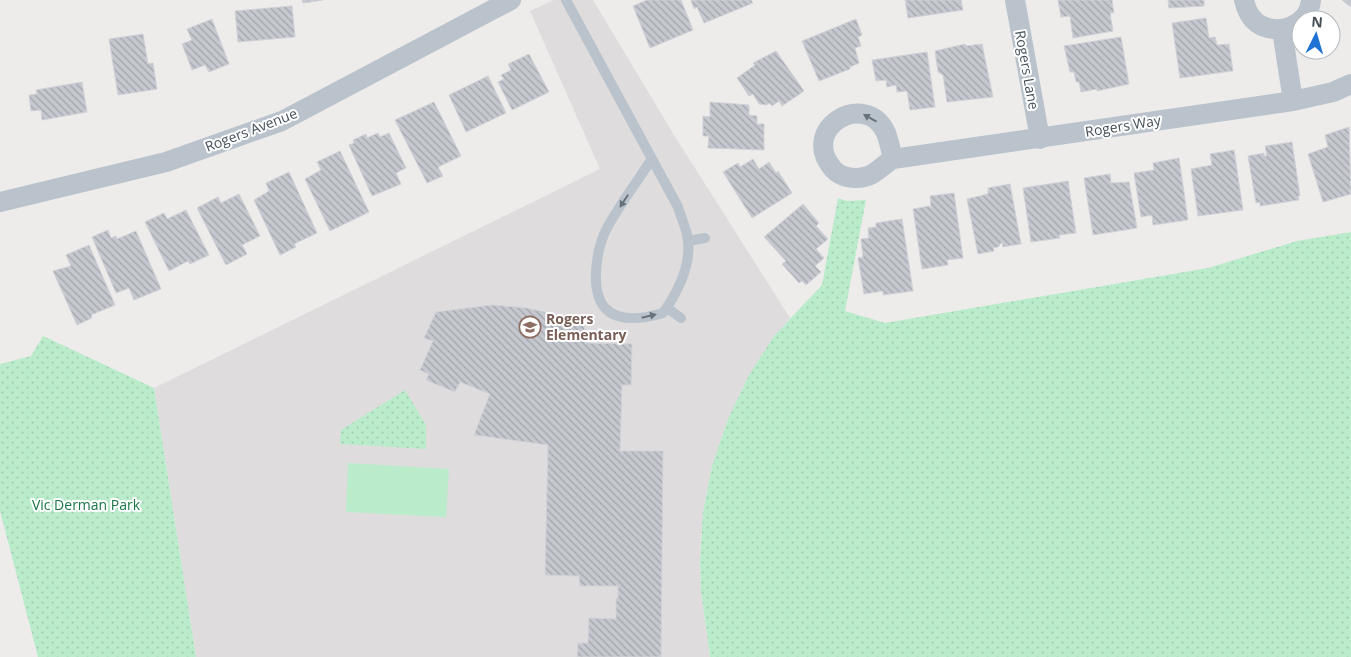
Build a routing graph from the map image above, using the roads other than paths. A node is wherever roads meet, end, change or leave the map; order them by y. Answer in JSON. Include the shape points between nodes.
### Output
{"nodes":[{"id":1,"x":511,"y":0,"type":"edge"},
{"id":2,"x":566,"y":0,"type":"edge"},
{"id":3,"x":1014,"y":0,"type":"edge"},
{"id":4,"x":1244,"y":0,"type":"edge"},
{"id":5,"x":1311,"y":0,"type":"edge"},
{"id":6,"x":1282,"y":30,"type":"junction"},
{"id":7,"x":1351,"y":84,"type":"edge"},
{"id":8,"x":1294,"y":101,"type":"junction"},
{"id":9,"x":1040,"y":139,"type":"junction"},
{"id":10,"x":893,"y":159,"type":"dead end"},
{"id":11,"x":651,"y":160,"type":"junction"},
{"id":12,"x":0,"y":202,"type":"edge"},
{"id":13,"x":705,"y":238,"type":"dead end"},
{"id":14,"x":688,"y":241,"type":"junction"},
{"id":15,"x":666,"y":308,"type":"junction"},
{"id":16,"x":681,"y":318,"type":"dead end"}],
"edges":[{"from":1,"to":12,"type":"street","name":"Rogers Avenue","via":[[282,121],[166,162]]},
{"from":2,"to":11,"type":"lane"},
{"from":3,"to":9,"type":"street","name":"Rogers Lane"},
{"from":4,"to":6,"type":"street","via":[[1256,22]]},
{"from":5,"to":6,"type":"street","via":[[1305,16]]},
{"from":6,"to":8,"type":"street"},
{"from":7,"to":8,"type":"street","name":"Rogers Way","via":[[1333,92]]},
{"from":8,"to":9,"type":"street","name":"Rogers Way"},
{"from":9,"to":10,"type":"street","name":"Rogers Way"},
{"from":11,"to":14,"type":"lane","via":[[678,207]]},
{"from":11,"to":15,"type":"lane","one_way":true,"via":[[607,229],[596,262],[596,288],[605,308],[619,316],[643,318],[663,313]]},
{"from":13,"to":14,"type":"lane"},
{"from":14,"to":15,"type":"lane","via":[[678,292]]},
{"from":15,"to":16,"type":"lane"}]}
